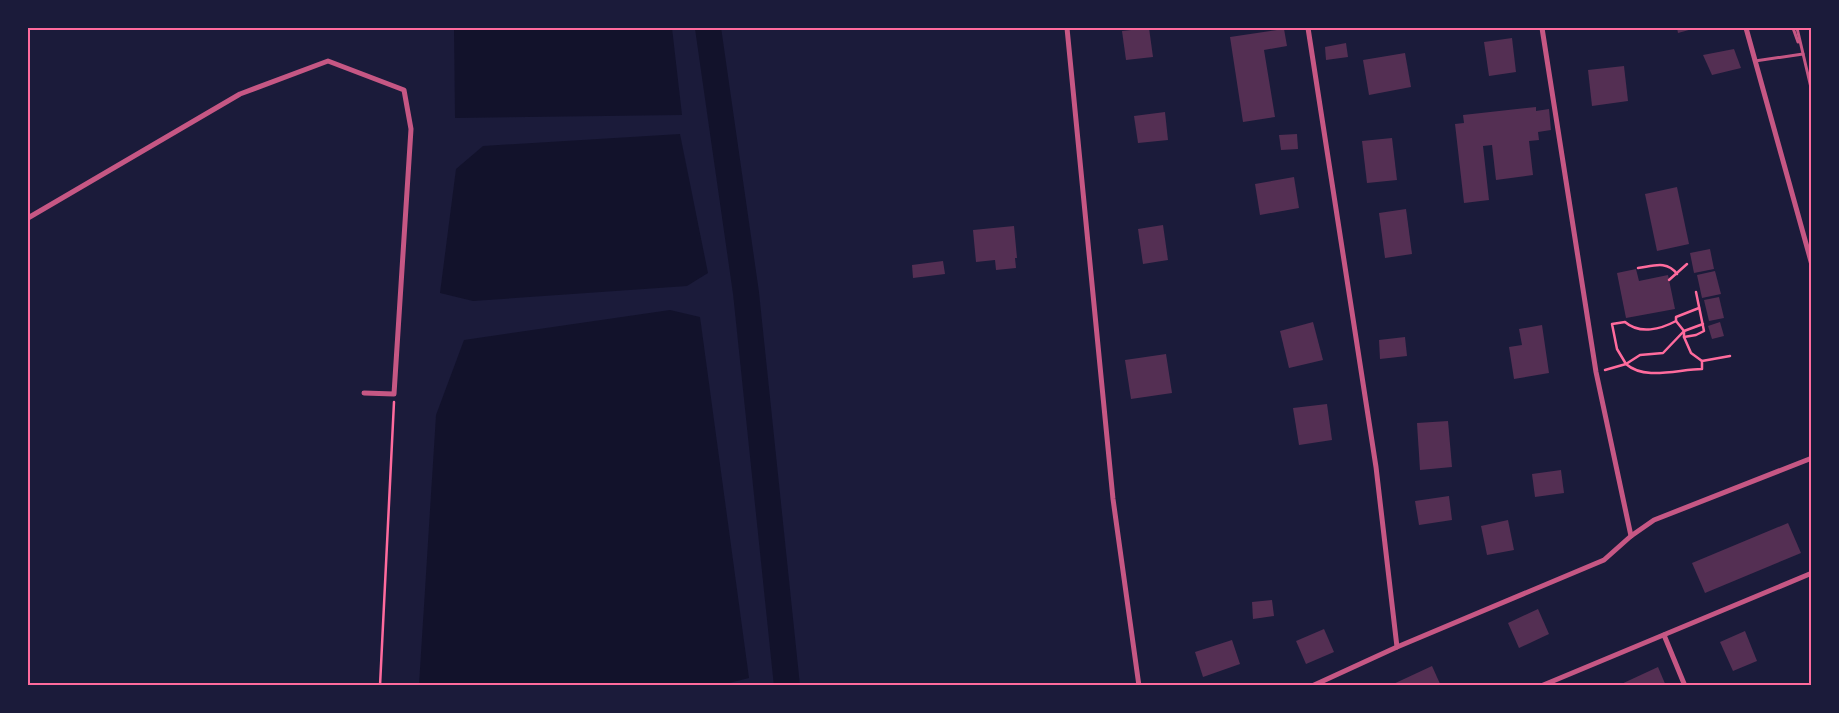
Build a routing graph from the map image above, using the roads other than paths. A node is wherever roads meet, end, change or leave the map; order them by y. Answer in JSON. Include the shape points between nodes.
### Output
{"nodes":[{"id":1,"x":1067,"y":28,"type":"edge"},
{"id":2,"x":1308,"y":28,"type":"edge"},
{"id":3,"x":1542,"y":28,"type":"edge"},
{"id":4,"x":1746,"y":28,"type":"edge"},
{"id":5,"x":1795,"y":28,"type":"edge"},
{"id":6,"x":1803,"y":54,"type":"junction"},
{"id":7,"x":1755,"y":61,"type":"junction"},
{"id":8,"x":1812,"y":92,"type":"edge"},
{"id":9,"x":28,"y":218,"type":"edge"},
{"id":10,"x":1812,"y":265,"type":"edge"},
{"id":11,"x":364,"y":393,"type":"dead end"},
{"id":12,"x":1812,"y":458,"type":"edge"},
{"id":13,"x":1631,"y":536,"type":"junction"},
{"id":14,"x":1812,"y":573,"type":"edge"},
{"id":15,"x":1664,"y":635,"type":"junction"},
{"id":16,"x":1397,"y":646,"type":"junction"},
{"id":17,"x":1139,"y":686,"type":"edge"},
{"id":18,"x":1312,"y":686,"type":"edge"},
{"id":19,"x":1541,"y":686,"type":"edge"},
{"id":20,"x":1685,"y":686,"type":"edge"}],
"edges":[{"from":1,"to":17,"type":"street","via":[[1113,499]]},
{"from":2,"to":16,"type":"street","via":[[1376,467]]},
{"from":3,"to":13,"type":"street","via":[[1596,372]]},
{"from":4,"to":7,"type":"street"},
{"from":5,"to":6,"type":"lane"},
{"from":6,"to":7,"type":"lane"},
{"from":6,"to":8,"type":"lane"},
{"from":7,"to":10,"type":"street"},
{"from":9,"to":11,"type":"street","via":[[240,94],[328,61],[404,90],[411,128],[394,394]]},
{"from":12,"to":13,"type":"street","via":[[1654,520]]},
{"from":13,"to":16,"type":"street","via":[[1604,560]]},
{"from":14,"to":15,"type":"street"},
{"from":15,"to":19,"type":"street"},
{"from":15,"to":20,"type":"street"},
{"from":16,"to":18,"type":"street"}]}
